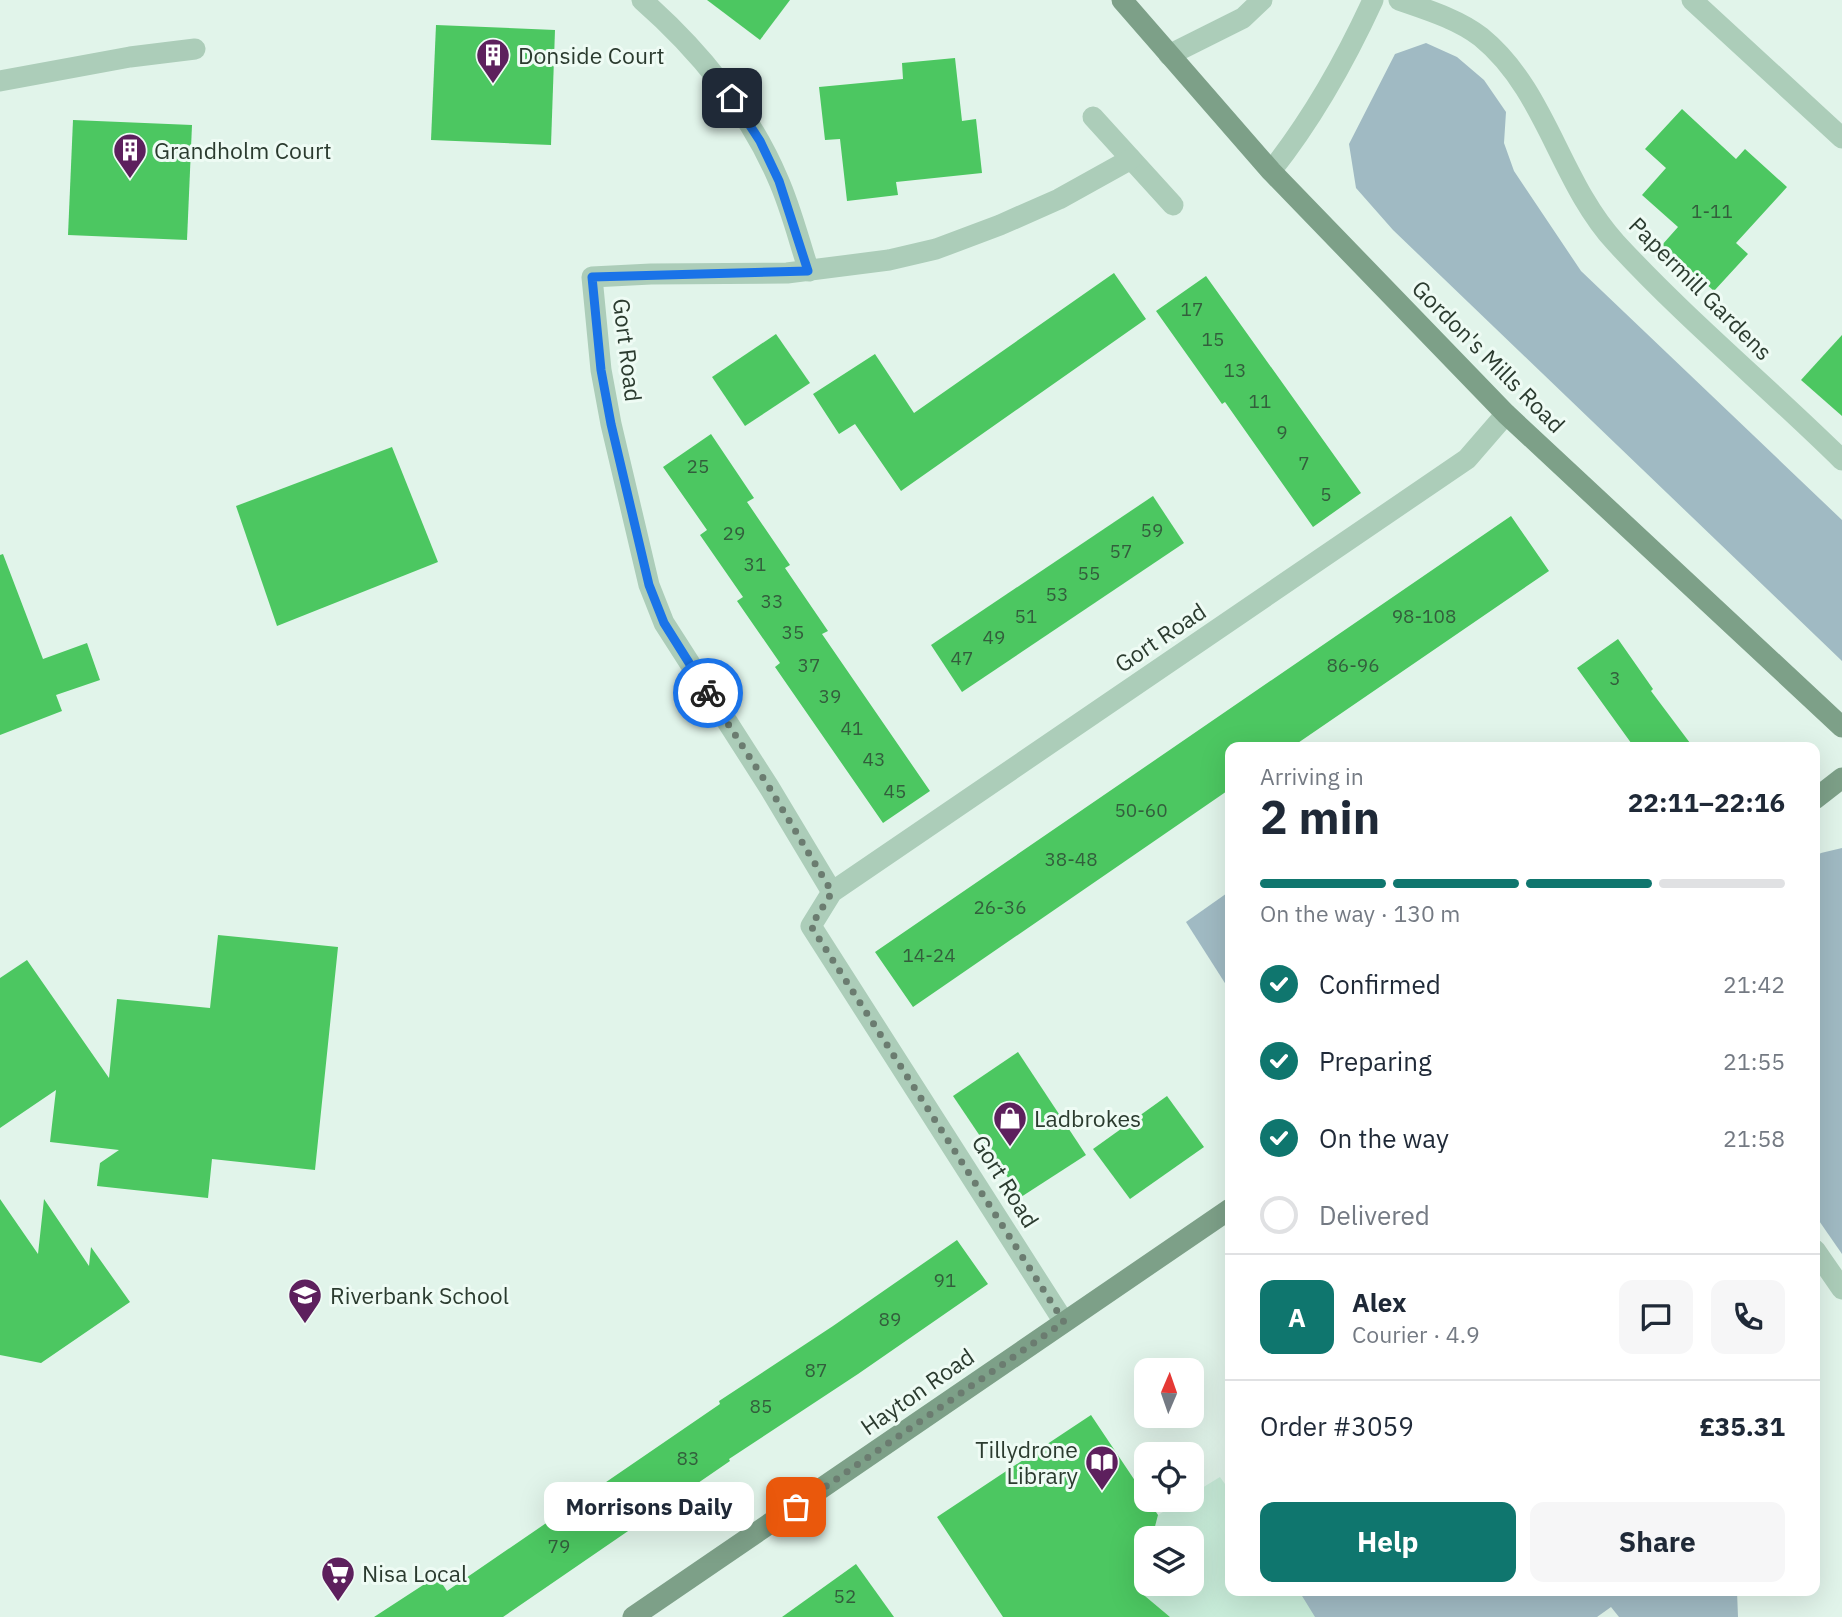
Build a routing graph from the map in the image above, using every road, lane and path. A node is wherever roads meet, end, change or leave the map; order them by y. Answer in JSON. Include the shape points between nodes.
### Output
{"nodes":[{"id":1,"x":642,"y":0,"type":"edge"},
{"id":2,"x":1122,"y":0,"type":"edge"},
{"id":3,"x":1262,"y":0,"type":"edge"},
{"id":4,"x":1373,"y":0,"type":"edge"},
{"id":5,"x":1399,"y":0,"type":"edge"},
{"id":6,"x":1692,"y":0,"type":"edge"},
{"id":7,"x":195,"y":49,"type":"dead end"},
{"id":8,"x":1170,"y":55,"type":"junction"},
{"id":9,"x":0,"y":81,"type":"edge"},
{"id":10,"x":1093,"y":117,"type":"dead end"},
{"id":11,"x":1842,"y":138,"type":"edge"},
{"id":12,"x":1131,"y":159,"type":"junction"},
{"id":13,"x":1271,"y":171,"type":"junction"},
{"id":14,"x":1173,"y":205,"type":"dead end"},
{"id":15,"x":808,"y":271,"type":"junction"},
{"id":16,"x":1506,"y":414,"type":"junction"},
{"id":17,"x":1842,"y":460,"type":"edge"},
{"id":18,"x":1842,"y":727,"type":"edge"},
{"id":19,"x":1842,"y":778,"type":"edge"},
{"id":20,"x":1820,"y":795,"type":"edge"},
{"id":21,"x":832,"y":892,"type":"junction"},
{"id":22,"x":1225,"y":1212,"type":"edge"},
{"id":23,"x":1820,"y":1257,"type":"edge"},
{"id":24,"x":1842,"y":1289,"type":"edge"},
{"id":25,"x":1064,"y":1322,"type":"junction"},
{"id":26,"x":634,"y":1617,"type":"edge"}],
"edges":[{"from":1,"to":15,"type":"street","via":[[686,43],[732,98],[760,141],[779,181]]},
{"from":2,"to":8,"type":"main road","name":"Gordon's Mills Road"},
{"from":3,"to":8,"type":"street","via":[[1243,18]]},
{"from":4,"to":13,"type":"street","via":[[1332,83]]},
{"from":5,"to":17,"type":"street","name":"Papermill Gardens","via":[[1479,35],[1511,65],[1540,112],[1574,185],[1614,241]]},
{"from":6,"to":11,"type":"street"},
{"from":7,"to":9,"type":"street"},
{"from":8,"to":13,"type":"main road","name":"Gordon's Mills Road"},
{"from":10,"to":12,"type":"street"},
{"from":12,"to":14,"type":"street"},
{"from":12,"to":15,"type":"street","name":"Gort Road","via":[[1059,199],[936,248]]},
{"from":13,"to":16,"type":"main road","name":"Gordon's Mills Road"},
{"from":15,"to":21,"type":"street","name":"Gort Road","via":[[592,277],[601,370],[649,585],[664,623]]},
{"from":16,"to":18,"type":"main road","name":"Gordon's Mills Road"},
{"from":16,"to":21,"type":"street","name":"Gort Road","via":[[1467,459]]},
{"from":19,"to":20,"type":"main road"},
{"from":21,"to":25,"type":"street","name":"Gort Road","via":[[811,926]]},
{"from":22,"to":25,"type":"main road","name":"Hayton Road"},
{"from":23,"to":24,"type":"street"},
{"from":25,"to":26,"type":"main road","name":"Hayton Road"}]}
